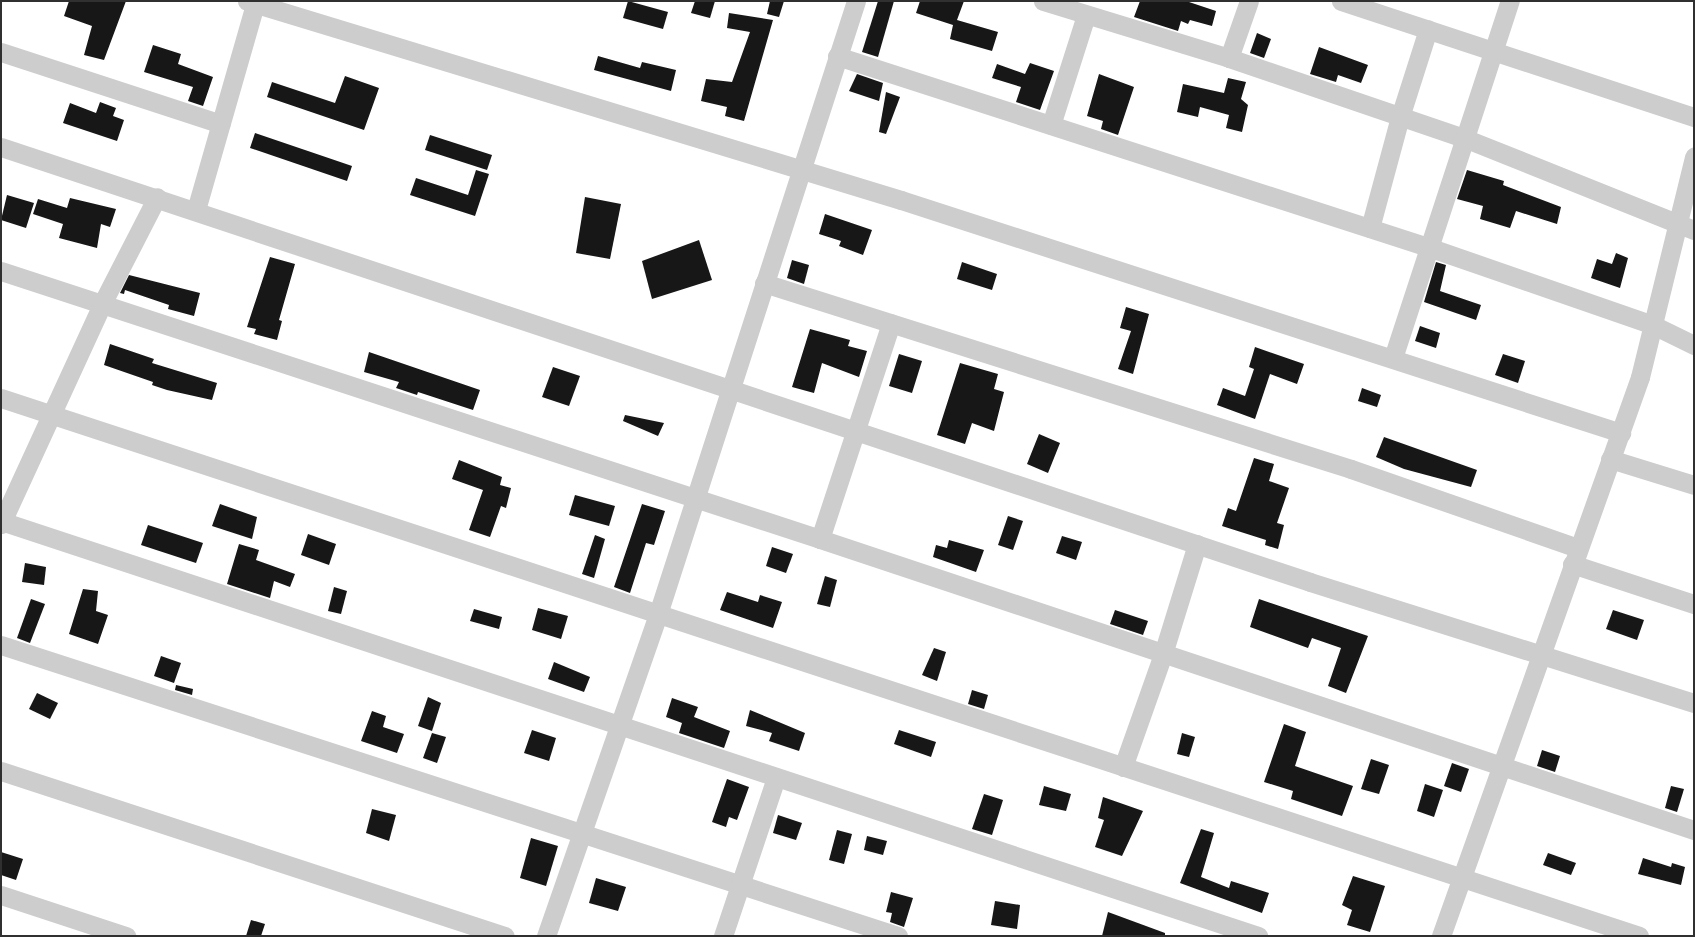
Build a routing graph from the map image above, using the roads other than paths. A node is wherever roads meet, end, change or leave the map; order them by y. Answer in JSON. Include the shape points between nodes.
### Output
{"nodes":[{"id":1,"x":856,"y":1,"type":"edge"},
{"id":2,"x":1042,"y":1,"type":"edge"},
{"id":3,"x":1249,"y":1,"type":"edge"},
{"id":4,"x":1341,"y":1,"type":"edge"},
{"id":5,"x":1510,"y":1,"type":"edge"},
{"id":6,"x":253,"y":2,"type":"edge"},
{"id":7,"x":1086,"y":15,"type":"junction"},
{"id":8,"x":1428,"y":29,"type":"junction"},
{"id":9,"x":1492,"y":50,"type":"junction"},
{"id":10,"x":1,"y":52,"type":"edge"},
{"id":11,"x":837,"y":56,"type":"junction"},
{"id":12,"x":1229,"y":58,"type":"junction"},
{"id":13,"x":1400,"y":117,"type":"junction"},
{"id":14,"x":1694,"y":117,"type":"edge"},
{"id":15,"x":220,"y":124,"type":"junction"},
{"id":16,"x":1051,"y":125,"type":"junction"},
{"id":17,"x":1464,"y":138,"type":"junction"},
{"id":18,"x":1,"y":147,"type":"edge"},
{"id":19,"x":1694,"y":157,"type":"edge"},
{"id":20,"x":802,"y":170,"type":"junction"},
{"id":21,"x":157,"y":197,"type":"junction"},
{"id":22,"x":196,"y":210,"type":"junction"},
{"id":23,"x":1685,"y":227,"type":"edge"},
{"id":24,"x":1370,"y":228,"type":"junction"},
{"id":25,"x":1428,"y":247,"type":"junction"},
{"id":26,"x":1,"y":271,"type":"edge"},
{"id":27,"x":764,"y":283,"type":"junction"},
{"id":28,"x":102,"y":304,"type":"junction"},
{"id":29,"x":891,"y":323,"type":"junction"},
{"id":30,"x":1653,"y":325,"type":"junction"},
{"id":31,"x":1694,"y":345,"type":"edge"},
{"id":32,"x":1393,"y":358,"type":"junction"},
{"id":33,"x":731,"y":390,"type":"junction"},
{"id":34,"x":1,"y":398,"type":"edge"},
{"id":35,"x":50,"y":414,"type":"junction"},
{"id":36,"x":855,"y":431,"type":"junction"},
{"id":37,"x":1621,"y":433,"type":"junction"},
{"id":38,"x":1610,"y":459,"type":"junction"},
{"id":39,"x":1694,"y":485,"type":"edge"},
{"id":40,"x":695,"y":500,"type":"junction"},
{"id":41,"x":2,"y":522,"type":"edge"},
{"id":42,"x":820,"y":539,"type":"junction"},
{"id":43,"x":1197,"y":544,"type":"junction"},
{"id":44,"x":1575,"y":556,"type":"junction"},
{"id":45,"x":1694,"y":604,"type":"edge"},
{"id":46,"x":658,"y":614,"type":"junction"},
{"id":47,"x":1,"y":645,"type":"edge"},
{"id":48,"x":1163,"y":654,"type":"junction"},
{"id":49,"x":1541,"y":654,"type":"junction"},
{"id":50,"x":1694,"y":703,"type":"edge"},
{"id":51,"x":618,"y":726,"type":"junction"},
{"id":52,"x":1502,"y":766,"type":"junction"},
{"id":53,"x":1123,"y":767,"type":"junction"},
{"id":54,"x":1,"y":771,"type":"edge"},
{"id":55,"x":776,"y":778,"type":"junction"},
{"id":56,"x":1694,"y":830,"type":"edge"},
{"id":57,"x":580,"y":834,"type":"junction"},
{"id":58,"x":1462,"y":879,"type":"junction"},
{"id":59,"x":740,"y":885,"type":"junction"},
{"id":60,"x":1,"y":895,"type":"edge"},
{"id":61,"x":126,"y":936,"type":"edge"},
{"id":62,"x":505,"y":936,"type":"edge"},
{"id":63,"x":546,"y":936,"type":"edge"},
{"id":64,"x":723,"y":936,"type":"edge"},
{"id":65,"x":898,"y":936,"type":"edge"},
{"id":66,"x":1258,"y":936,"type":"edge"},
{"id":67,"x":1441,"y":936,"type":"edge"},
{"id":68,"x":1639,"y":936,"type":"edge"}],
"edges":[{"from":1,"to":11,"type":"street"},
{"from":2,"to":7,"type":"street"},
{"from":3,"to":12,"type":"street"},
{"from":4,"to":8,"type":"street"},
{"from":5,"to":9,"type":"street"},
{"from":6,"to":15,"type":"street"},
{"from":6,"to":20,"type":"street"},
{"from":7,"to":12,"type":"street"},
{"from":7,"to":16,"type":"street"},
{"from":8,"to":9,"type":"street"},
{"from":8,"to":13,"type":"street"},
{"from":9,"to":14,"type":"street"},
{"from":9,"to":17,"type":"street"},
{"from":10,"to":15,"type":"street"},
{"from":11,"to":16,"type":"street"},
{"from":11,"to":20,"type":"street"},
{"from":12,"to":13,"type":"street"},
{"from":13,"to":17,"type":"street"},
{"from":13,"to":24,"type":"street"},
{"from":15,"to":22,"type":"street"},
{"from":16,"to":24,"type":"street"},
{"from":17,"to":23,"type":"street"},
{"from":17,"to":25,"type":"street"},
{"from":18,"to":21,"type":"street"},
{"from":19,"to":23,"type":"street"},
{"from":20,"to":27,"type":"street"},
{"from":20,"to":32,"type":"street"},
{"from":21,"to":22,"type":"street"},
{"from":21,"to":28,"type":"street"},
{"from":22,"to":33,"type":"street"},
{"from":23,"to":30,"type":"street"},
{"from":24,"to":25,"type":"street"},
{"from":25,"to":30,"type":"street"},
{"from":25,"to":32,"type":"street"},
{"from":26,"to":28,"type":"street"},
{"from":27,"to":29,"type":"street"},
{"from":27,"to":33,"type":"street"},
{"from":28,"to":35,"type":"street"},
{"from":28,"to":40,"type":"street"},
{"from":29,"to":36,"type":"street"},
{"from":29,"to":44,"type":"street","via":[[1350,469]]},
{"from":30,"to":31,"type":"street"},
{"from":30,"to":37,"type":"street"},
{"from":32,"to":37,"type":"street"},
{"from":33,"to":36,"type":"street"},
{"from":33,"to":40,"type":"street"},
{"from":34,"to":35,"type":"street"},
{"from":35,"to":41,"type":"street"},
{"from":35,"to":46,"type":"street"},
{"from":36,"to":42,"type":"street"},
{"from":36,"to":43,"type":"street"},
{"from":37,"to":38,"type":"street"},
{"from":38,"to":39,"type":"street"},
{"from":38,"to":44,"type":"street"},
{"from":40,"to":42,"type":"street"},
{"from":40,"to":46,"type":"street"},
{"from":41,"to":51,"type":"street"},
{"from":42,"to":48,"type":"street"},
{"from":43,"to":48,"type":"street"},
{"from":43,"to":49,"type":"street"},
{"from":44,"to":45,"type":"street"},
{"from":44,"to":49,"type":"street"},
{"from":46,"to":51,"type":"street"},
{"from":46,"to":53,"type":"street"},
{"from":47,"to":57,"type":"street"},
{"from":48,"to":52,"type":"street"},
{"from":48,"to":53,"type":"street"},
{"from":49,"to":50,"type":"street"},
{"from":49,"to":52,"type":"street"},
{"from":51,"to":55,"type":"street"},
{"from":51,"to":57,"type":"street"},
{"from":52,"to":56,"type":"street"},
{"from":52,"to":58,"type":"street"},
{"from":53,"to":58,"type":"street"},
{"from":54,"to":62,"type":"street"},
{"from":55,"to":59,"type":"street"},
{"from":55,"to":66,"type":"street"},
{"from":57,"to":59,"type":"street"},
{"from":57,"to":63,"type":"street"},
{"from":58,"to":67,"type":"street"},
{"from":58,"to":68,"type":"street"},
{"from":59,"to":64,"type":"street"},
{"from":59,"to":65,"type":"street"},
{"from":60,"to":61,"type":"street"}]}
